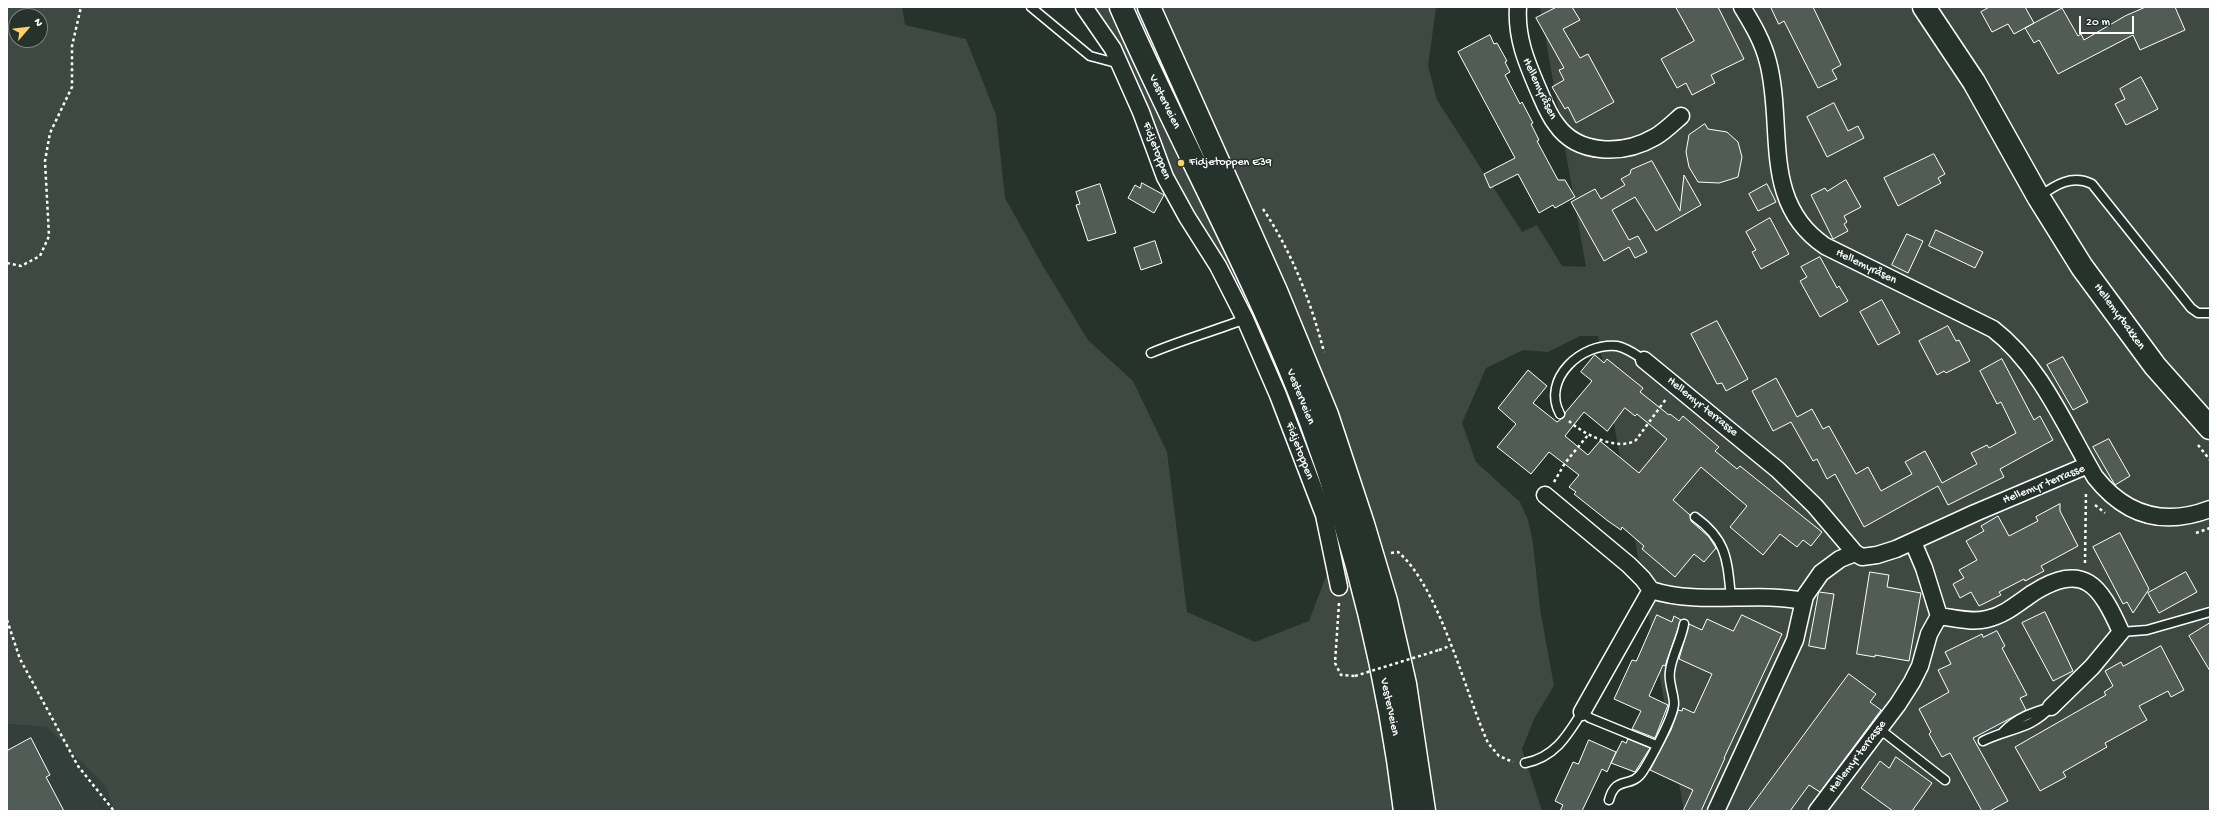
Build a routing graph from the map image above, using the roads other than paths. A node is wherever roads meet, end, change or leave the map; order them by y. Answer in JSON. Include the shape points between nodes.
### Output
{"nodes":[{"id":1,"x":1031,"y":7,"type":"edge"},
{"id":2,"x":1084,"y":7,"type":"edge"},
{"id":3,"x":1121,"y":7,"type":"edge"},
{"id":4,"x":1149,"y":7,"type":"edge"},
{"id":5,"x":1518,"y":7,"type":"edge"},
{"id":6,"x":1742,"y":7,"type":"edge"},
{"id":7,"x":1924,"y":7,"type":"edge"},
{"id":8,"x":1121,"y":64,"type":"junction"},
{"id":9,"x":1681,"y":116,"type":"dead end"},
{"id":10,"x":2039,"y":198,"type":"junction"},
{"id":11,"x":2210,"y":313,"type":"edge"},
{"id":12,"x":1245,"y":319,"type":"junction"},
{"id":13,"x":1151,"y":353,"type":"dead end"},
{"id":14,"x":1644,"y":360,"type":"joint"},
{"id":15,"x":1560,"y":414,"type":"road end"},
{"id":16,"x":2210,"y":428,"type":"edge"},
{"id":17,"x":2088,"y":465,"type":"junction"},
{"id":18,"x":1549,"y":490,"type":"road end"},
{"id":19,"x":2210,"y":509,"type":"edge"},
{"id":20,"x":1695,"y":517,"type":"dead end"},
{"id":21,"x":1913,"y":542,"type":"junction"},
{"id":22,"x":1855,"y":553,"type":"junction"},
{"id":23,"x":1340,"y":586,"type":"road end"},
{"id":24,"x":1651,"y":590,"type":"junction"},
{"id":25,"x":1731,"y":597,"type":"junction"},
{"id":26,"x":1804,"y":602,"type":"junction"},
{"id":27,"x":2210,"y":612,"type":"edge"},
{"id":28,"x":1939,"y":616,"type":"junction"},
{"id":29,"x":1684,"y":624,"type":"dead end"},
{"id":30,"x":2120,"y":632,"type":"junction"},
{"id":31,"x":2051,"y":706,"type":"joint"},
{"id":32,"x":1582,"y":712,"type":"junction"},
{"id":33,"x":1876,"y":732,"type":"junction"},
{"id":34,"x":1983,"y":741,"type":"dead end"},
{"id":35,"x":1656,"y":745,"type":"junction"},
{"id":36,"x":1525,"y":763,"type":"road end"},
{"id":37,"x":1945,"y":780,"type":"dead end"},
{"id":38,"x":1609,"y":800,"type":"dead end"},
{"id":39,"x":1405,"y":811,"type":"edge"},
{"id":40,"x":1424,"y":811,"type":"edge"},
{"id":41,"x":1716,"y":811,"type":"edge"},
{"id":42,"x":1817,"y":811,"type":"edge"}],
"edges":[{"from":1,"to":8,"type":"lane","via":[[1090,56]]},
{"from":2,"to":8,"type":"street","name":"Fidjetoppen","via":[[1113,48]]},
{"from":3,"to":39,"type":"main road","name":"Vesterveien","via":[[1146,65],[1260,301],[1311,422],[1348,529],[1372,628],[1397,744]]},
{"from":4,"to":40,"type":"main road","name":"Vesterveien","via":[[1276,291],[1332,429],[1386,601],[1405,684]]},
{"from":5,"to":9,"type":"street","name":"Hellemyråsen","via":[[1518,36],[1531,73],[1556,124],[1574,141],[1604,150],[1625,148],[1655,137]]},
{"from":6,"to":17,"type":"street","name":"Hellemyråsen","via":[[1760,40],[1768,62],[1782,186],[1792,212],[1801,226],[1811,237],[1825,246],[1993,329],[2011,343],[2025,358]]},
{"from":7,"to":10,"type":"main road","name":"Hellemyrbakken","via":[[1974,82]]},
{"from":8,"to":12,"type":"street","name":"Fidjetoppen","via":[[1165,177],[1218,266]]},
{"from":10,"to":11,"type":"lane","via":[[2061,182],[2075,179],[2092,184],[2191,308],[2198,314]]},
{"from":10,"to":16,"type":"main road","name":"Hellemyrbakken","via":[[2082,267],[2129,332],[2155,366]]},
{"from":12,"to":13,"type":"lane"},
{"from":12,"to":23,"type":"street","name":"Fidjetoppen","via":[[1278,395],[1324,515]]},
{"from":14,"to":15,"type":"lane","name":"Hellemyr terrasse","via":[[1630,350],[1617,346],[1594,348],[1574,358],[1558,382],[1555,404]]},
{"from":14,"to":22,"type":"street","name":"Hellemyr terrasse","via":[[1778,470],[1815,506]]},
{"from":17,"to":19,"type":"street","name":"Hellemyr terrasse","via":[[2105,490],[2122,505],[2139,512],[2156,517],[2178,517],[2195,515]]},
{"from":17,"to":21,"type":"street","name":"Hellemyr terrasse"},
{"from":18,"to":24,"type":"street","via":[[1629,565]]},
{"from":20,"to":25,"type":"lane","via":[[1711,529],[1720,541],[1726,559]]},
{"from":21,"to":22,"type":"street","name":"Hellemyr terrasse","via":[[1877,555],[1862,557]]},
{"from":21,"to":28,"type":"street"},
{"from":22,"to":26,"type":"street","via":[[1821,573],[1805,596]]},
{"from":24,"to":25,"type":"street","via":[[1681,597]]},
{"from":24,"to":32,"type":"street"},
{"from":25,"to":26,"type":"street","via":[[1778,597]]},
{"from":26,"to":41,"type":"street","via":[[1795,640]]},
{"from":27,"to":30,"type":"lane","via":[[2147,630]]},
{"from":28,"to":30,"type":"street","via":[[1987,619],[2007,611],[2054,582],[2083,579],[2093,584],[2102,595]]},
{"from":28,"to":33,"type":"street","name":"Hellemyr terrasse","via":[[1929,634],[1920,666],[1912,682]]},
{"from":29,"to":35,"type":"lane","via":[[1670,672],[1674,699],[1672,714]]},
{"from":30,"to":31,"type":"street","via":[[2092,667]]},
{"from":31,"to":34,"type":"lane","via":[[2028,714],[2009,725],[2003,732]]},
{"from":32,"to":35,"type":"lane","via":[[1590,718]]},
{"from":32,"to":36,"type":"lane","via":[[1563,742],[1553,752]]},
{"from":33,"to":37,"type":"lane","via":[[1886,734]]},
{"from":33,"to":42,"type":"street","name":"Hellemyr terrasse"},
{"from":35,"to":38,"type":"lane","via":[[1638,777],[1612,789]]}]}
